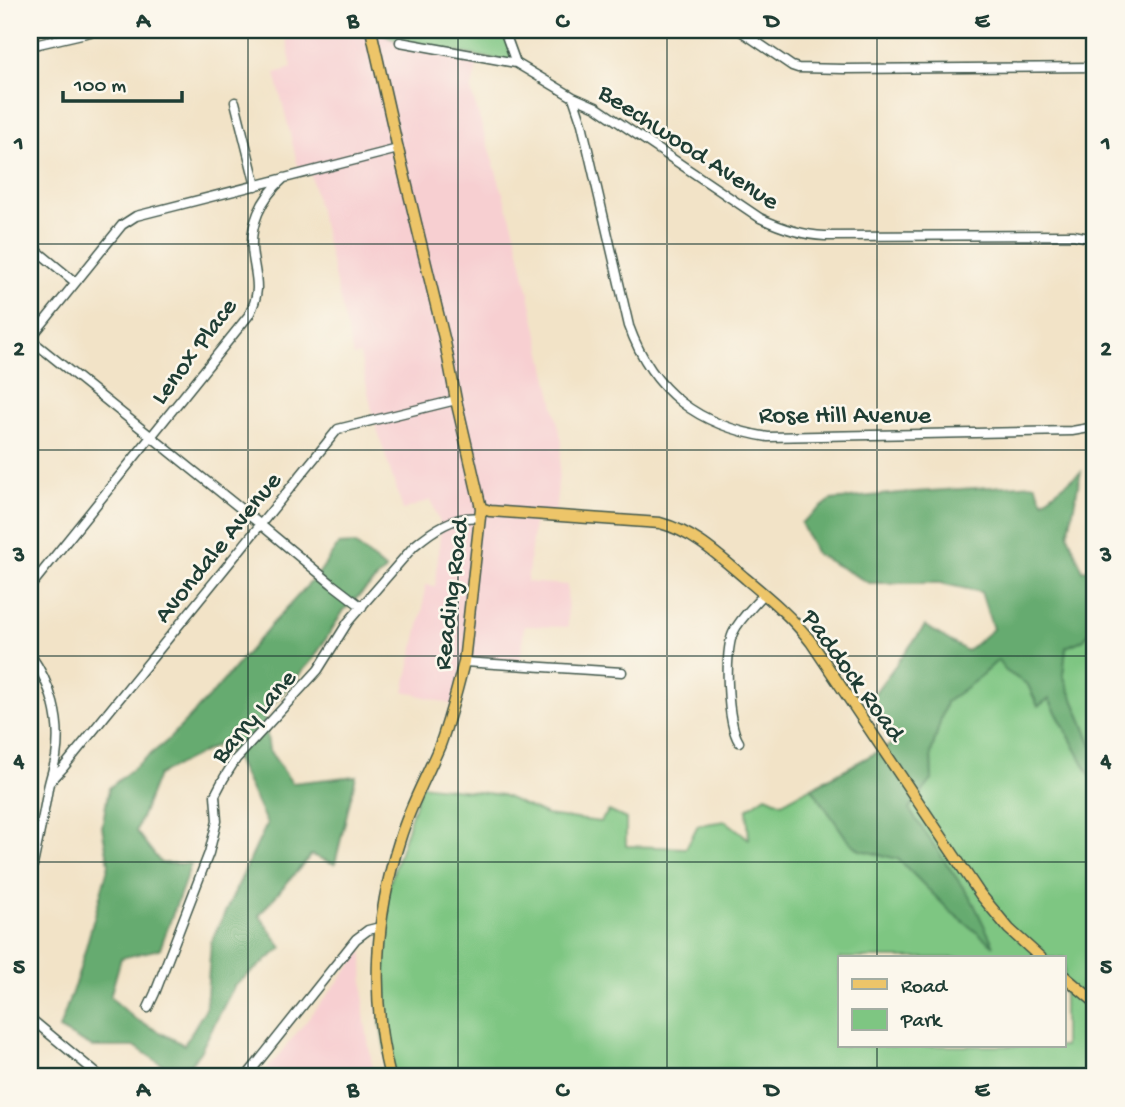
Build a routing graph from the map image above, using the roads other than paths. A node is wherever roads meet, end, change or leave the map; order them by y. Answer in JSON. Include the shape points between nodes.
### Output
{"nodes":[{"id":1,"x":99,"y":30,"type":"edge"},
{"id":2,"x":371,"y":30,"type":"edge"},
{"id":3,"x":504,"y":30,"type":"edge"},
{"id":4,"x":739,"y":30,"type":"edge"},
{"id":5,"x":400,"y":42,"type":"dead end"},
{"id":6,"x":30,"y":46,"type":"edge"},
{"id":7,"x":516,"y":63,"type":"junction"},
{"id":8,"x":1095,"y":67,"type":"edge"},
{"id":9,"x":573,"y":97,"type":"junction"},
{"id":10,"x":235,"y":102,"type":"dead end"},
{"id":11,"x":398,"y":149,"type":"junction"},
{"id":12,"x":284,"y":178,"type":"junction"},
{"id":13,"x":256,"y":186,"type":"junction"},
{"id":14,"x":1095,"y":239,"type":"edge"},
{"id":15,"x":30,"y":245,"type":"edge"},
{"id":16,"x":75,"y":282,"type":"junction"},
{"id":17,"x":30,"y":339,"type":"edge"},
{"id":18,"x":456,"y":400,"type":"junction"},
{"id":19,"x":1095,"y":428,"type":"edge"},
{"id":20,"x":152,"y":437,"type":"junction"},
{"id":21,"x":481,"y":513,"type":"junction"},
{"id":22,"x":261,"y":525,"type":"junction"},
{"id":23,"x":30,"y":587,"type":"edge"},
{"id":24,"x":764,"y":594,"type":"junction"},
{"id":25,"x":362,"y":607,"type":"junction"},
{"id":26,"x":30,"y":653,"type":"edge"},
{"id":27,"x":464,"y":662,"type":"junction"},
{"id":28,"x":622,"y":672,"type":"dead end"},
{"id":29,"x":739,"y":742,"type":"dead end"},
{"id":30,"x":50,"y":782,"type":"junction"},
{"id":31,"x":30,"y":880,"type":"edge"},
{"id":32,"x":380,"y":927,"type":"junction"},
{"id":33,"x":1039,"y":956,"type":"edge"},
{"id":34,"x":1066,"y":978,"type":"edge"},
{"id":35,"x":1095,"y":1002,"type":"edge"},
{"id":36,"x":148,"y":1008,"type":"dead end"},
{"id":37,"x":30,"y":1018,"type":"edge"},
{"id":38,"x":101,"y":1077,"type":"edge"},
{"id":39,"x":246,"y":1077,"type":"edge"},
{"id":40,"x":390,"y":1077,"type":"edge"}],
"edges":[{"from":1,"to":6,"type":"street"},
{"from":2,"to":11,"type":"main road","name":"Reading Road"},
{"from":3,"to":7,"type":"street"},
{"from":4,"to":8,"type":"street","via":[[798,68]]},
{"from":5,"to":7,"type":"street"},
{"from":7,"to":9,"type":"street","name":"Beechwood Avenue"},
{"from":9,"to":14,"type":"street","name":"Beechwood Avenue","via":[[596,107],[760,218],[794,233],[1073,235]]},
{"from":9,"to":19,"type":"street","name":"Rose Hill Avenue","via":[[635,343],[663,387],[692,411],[722,426],[768,438]]},
{"from":10,"to":13,"type":"street"},
{"from":11,"to":12,"type":"street"},
{"from":11,"to":18,"type":"main road","name":"Reading Road"},
{"from":12,"to":13,"type":"street"},
{"from":12,"to":20,"type":"street","name":"Lenox Place","via":[[261,205],[253,229],[258,284],[249,316]]},
{"from":13,"to":16,"type":"street","via":[[136,216],[122,225]]},
{"from":15,"to":16,"type":"street"},
{"from":16,"to":17,"type":"street"},
{"from":17,"to":20,"type":"street"},
{"from":18,"to":21,"type":"main road","name":"Reading Road"},
{"from":18,"to":22,"type":"street","name":"Avondale Avenue","via":[[338,429]]},
{"from":20,"to":22,"type":"street"},
{"from":20,"to":23,"type":"street","name":"Lenox Place"},
{"from":21,"to":24,"type":"main road","name":"Paddock Road","via":[[660,523],[695,538]]},
{"from":21,"to":25,"type":"street","name":"Barry Lane","via":[[451,521],[425,537]]},
{"from":21,"to":27,"type":"main road","name":"Reading Road"},
{"from":22,"to":25,"type":"street"},
{"from":22,"to":30,"type":"street","name":"Avondale Avenue"},
{"from":24,"to":29,"type":"street","via":[[738,623],[729,651],[729,693]]},
{"from":24,"to":33,"type":"main road","name":"Paddock Road","via":[[811,642],[994,912]]},
{"from":25,"to":36,"type":"street","name":"Barry Lane","via":[[340,632],[318,670],[224,778],[215,795],[216,821],[209,853]]},
{"from":26,"to":30,"type":"street","via":[[55,709],[57,754]]},
{"from":27,"to":28,"type":"street"},
{"from":27,"to":32,"type":"main road","name":"Reading Road","via":[[440,743],[400,838]]},
{"from":30,"to":31,"type":"street"},
{"from":32,"to":39,"type":"street","via":[[356,939]]},
{"from":32,"to":40,"type":"main road","name":"Reading Road","via":[[379,1011]]},
{"from":34,"to":35,"type":"main road"},
{"from":37,"to":38,"type":"street"}]}
